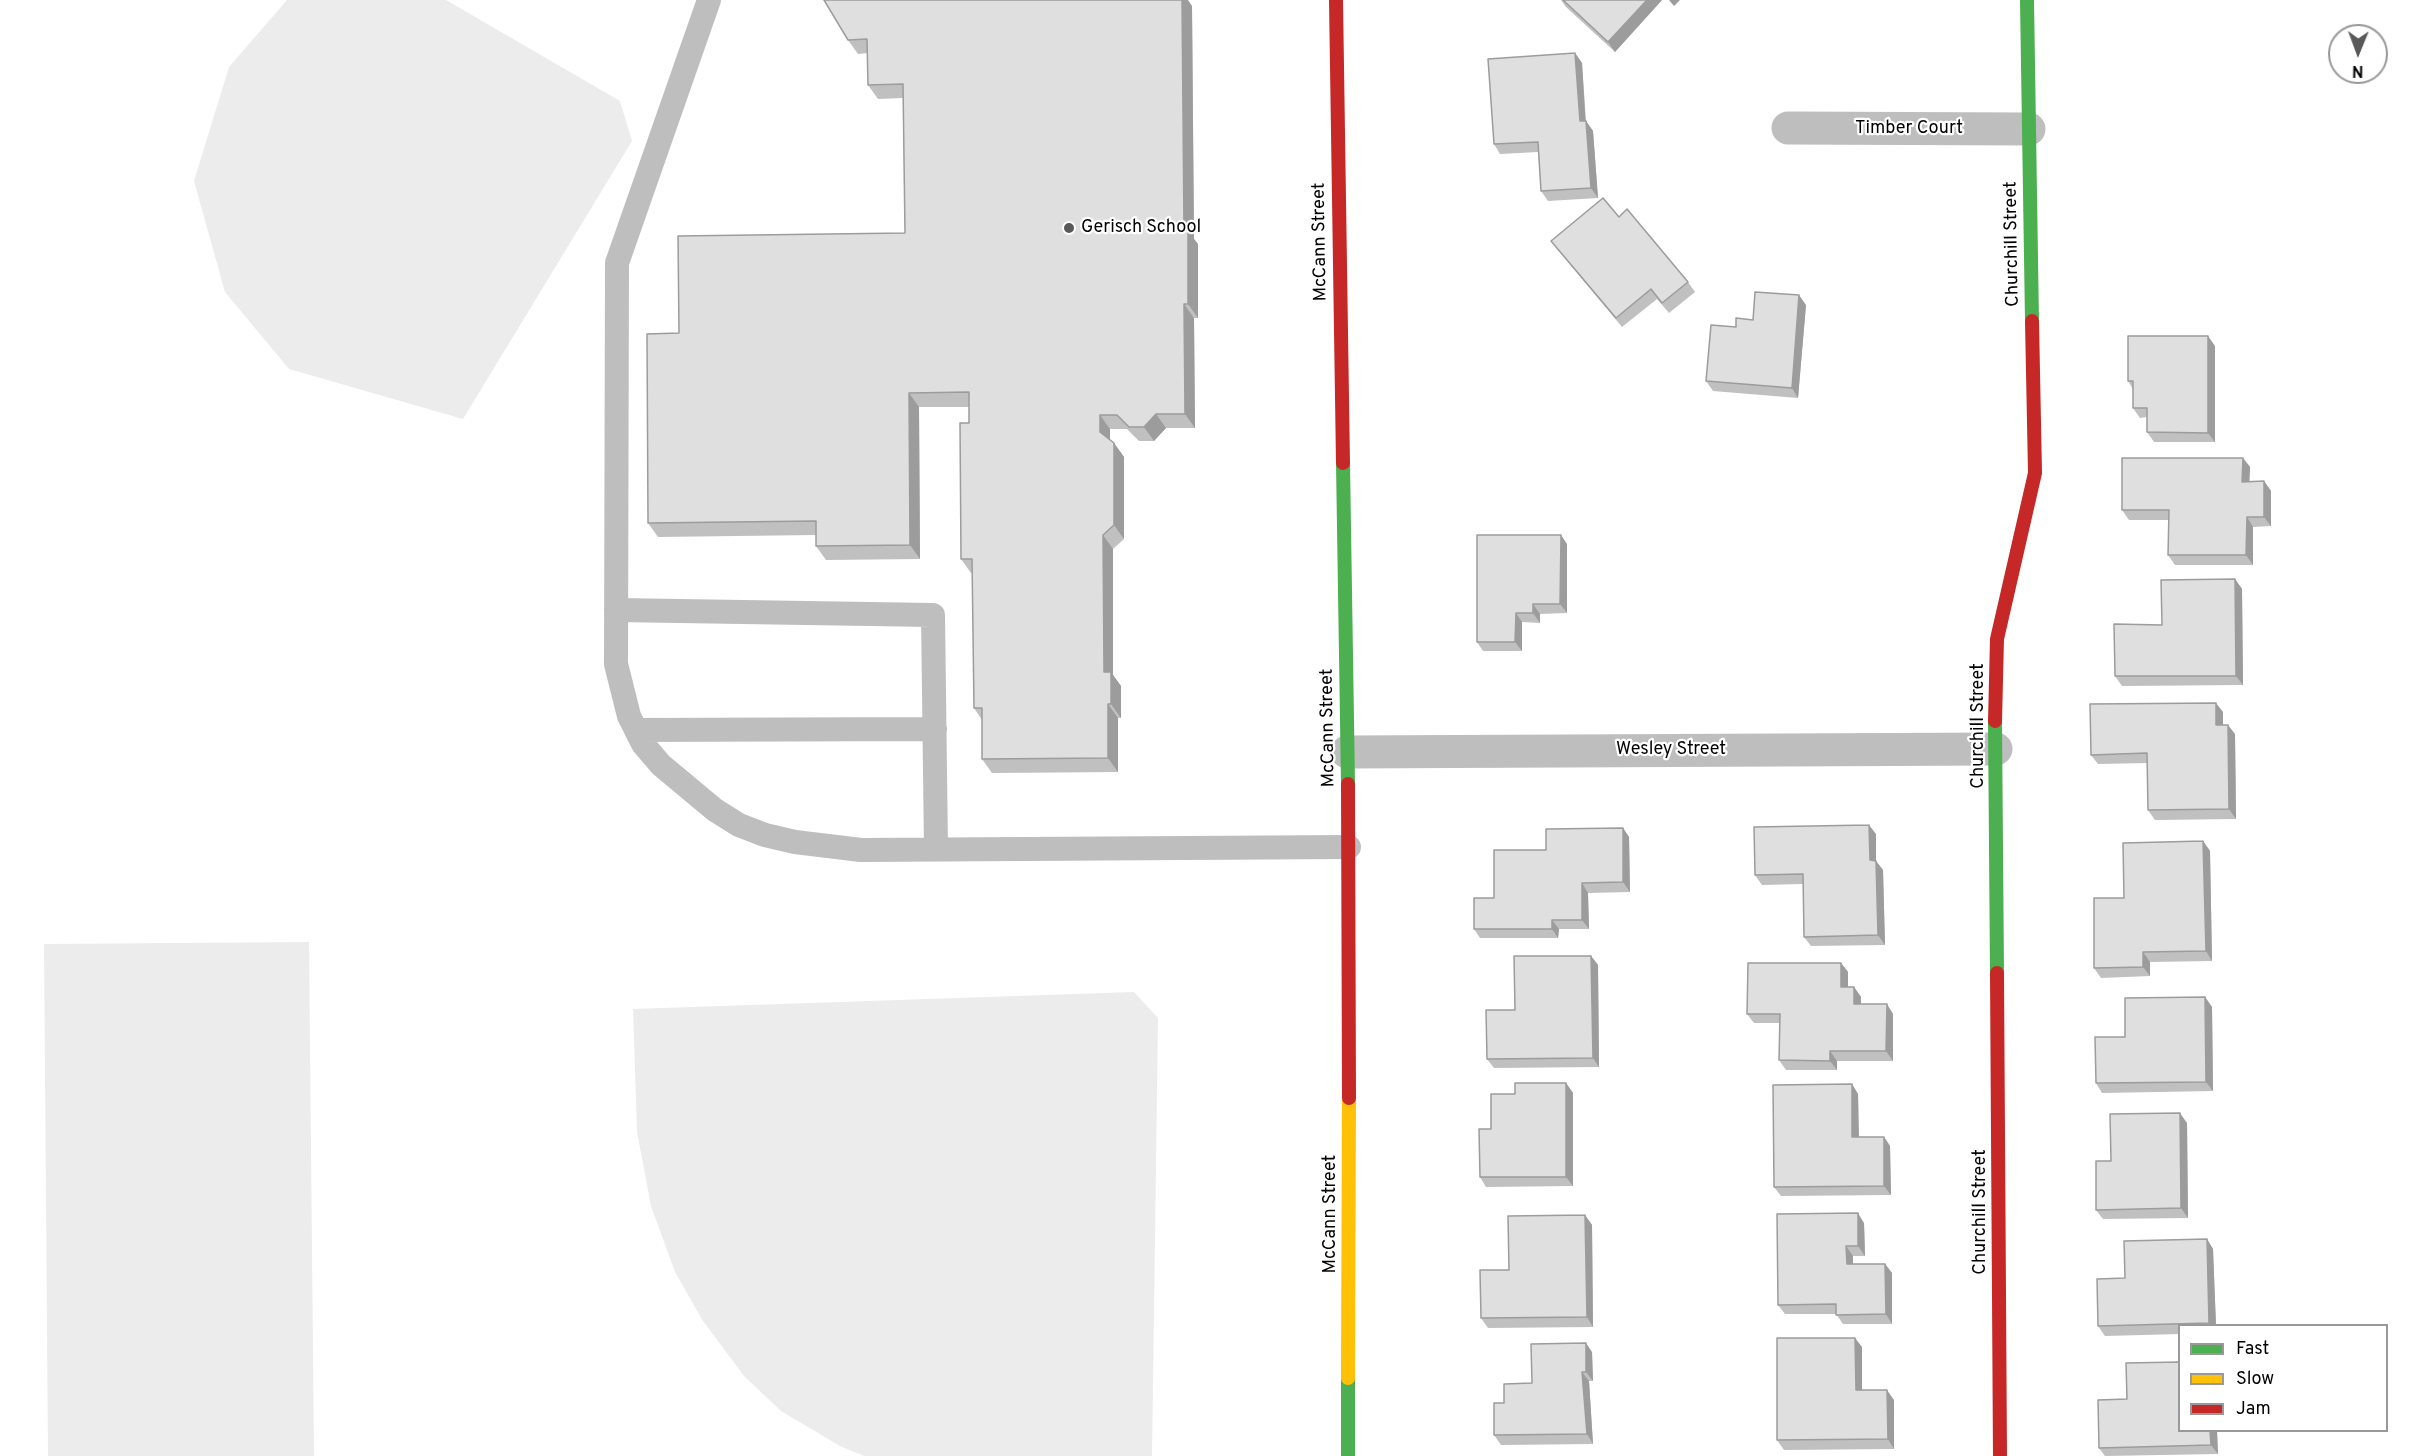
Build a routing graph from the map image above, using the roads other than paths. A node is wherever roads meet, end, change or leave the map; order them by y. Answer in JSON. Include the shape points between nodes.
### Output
{"nodes":[{"id":1,"x":709,"y":0,"type":"edge"},
{"id":2,"x":1336,"y":0,"type":"edge"},
{"id":3,"x":2027,"y":0,"type":"edge"},
{"id":4,"x":1788,"y":128,"type":"dead end"},
{"id":5,"x":2029,"y":129,"type":"junction"},
{"id":6,"x":616,"y":610,"type":"junction"},
{"id":7,"x":934,"y":729,"type":"junction"},
{"id":8,"x":636,"y":730,"type":"junction"},
{"id":9,"x":1996,"y":749,"type":"junction"},
{"id":10,"x":1347,"y":752,"type":"junction"},
{"id":11,"x":1349,"y":847,"type":"junction"},
{"id":12,"x":936,"y":849,"type":"junction"},
{"id":13,"x":1348,"y":1456,"type":"edge"},
{"id":14,"x":2000,"y":1456,"type":"edge"}],
"edges":[{"from":1,"to":6,"type":"lane","via":[[617,263]]},
{"from":2,"to":10,"type":"street","name":"McCann Street"},
{"from":3,"to":5,"type":"street","name":"Churchill Street"},
{"from":4,"to":5,"type":"street","name":"Timber Court"},
{"from":5,"to":9,"type":"street","name":"Churchill Street","via":[[2035,473],[1997,639]]},
{"from":6,"to":7,"type":"lane","via":[[933,615]]},
{"from":6,"to":8,"type":"lane","via":[[616,664]]},
{"from":7,"to":8,"type":"lane"},
{"from":7,"to":12,"type":"lane"},
{"from":8,"to":12,"type":"lane","via":[[661,765],[691,792],[723,815],[765,836],[861,850]]},
{"from":9,"to":10,"type":"street","name":"Wesley Street"},
{"from":9,"to":14,"type":"street","name":"Churchill Street"},
{"from":10,"to":11,"type":"street","name":"McCann Street"},
{"from":11,"to":12,"type":"lane"},
{"from":11,"to":13,"type":"street","name":"McCann Street"}]}
